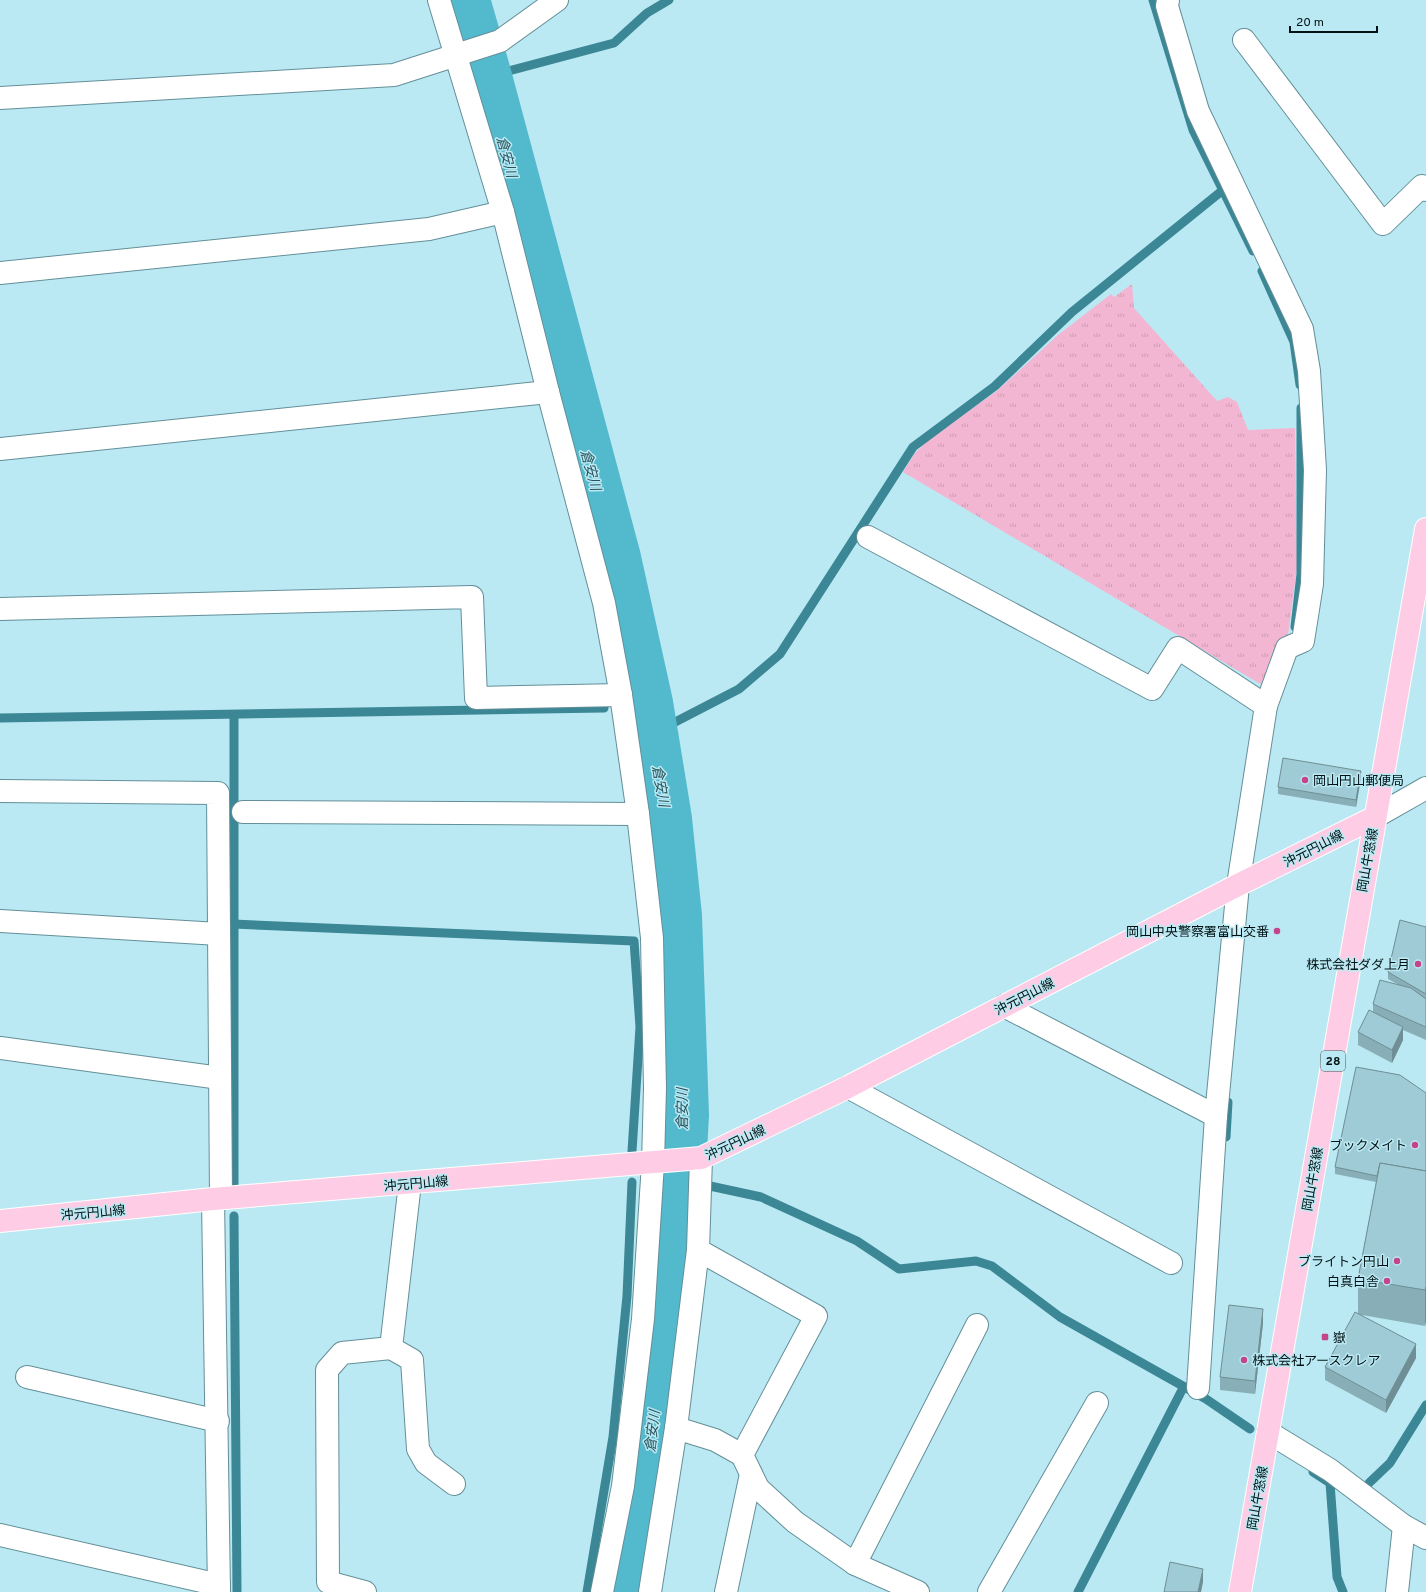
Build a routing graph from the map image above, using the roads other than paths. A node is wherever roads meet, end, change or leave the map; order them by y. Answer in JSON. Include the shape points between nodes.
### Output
{"nodes":[{"id":1,"x":439,"y":0,"type":"edge"},
{"id":2,"x":557,"y":0,"type":"edge"},
{"id":3,"x":1168,"y":0,"type":"edge"},
{"id":4,"x":1244,"y":40,"type":"dead end"},
{"id":5,"x":459,"y":54,"type":"junction"},
{"id":6,"x":0,"y":98,"type":"edge"},
{"id":7,"x":1426,"y":190,"type":"edge"},
{"id":8,"x":503,"y":212,"type":"junction"},
{"id":9,"x":0,"y":273,"type":"edge"},
{"id":10,"x":548,"y":392,"type":"junction"},
{"id":11,"x":0,"y":448,"type":"edge"},
{"id":12,"x":1426,"y":529,"type":"edge"},
{"id":13,"x":868,"y":537,"type":"dead end"},
{"id":14,"x":0,"y":609,"type":"edge"},
{"id":15,"x":621,"y":695,"type":"junction"},
{"id":16,"x":1266,"y":706,"type":"junction"},
{"id":17,"x":1426,"y":788,"type":"edge"},
{"id":18,"x":0,"y":791,"type":"edge"},
{"id":19,"x":243,"y":812,"type":"dead end"},
{"id":20,"x":638,"y":814,"type":"junction"},
{"id":21,"x":1375,"y":817,"type":"junction"},
{"id":22,"x":1238,"y":885,"type":"junction"},
{"id":23,"x":0,"y":921,"type":"edge"},
{"id":24,"x":219,"y":934,"type":"junction"},
{"id":25,"x":1004,"y":1006,"type":"junction"},
{"id":26,"x":0,"y":1048,"type":"edge"},
{"id":27,"x":220,"y":1078,"type":"junction"},
{"id":28,"x":848,"y":1087,"type":"junction"},
{"id":29,"x":1216,"y":1116,"type":"junction"},
{"id":30,"x":697,"y":1158,"type":"junction"},
{"id":31,"x":660,"y":1162,"type":"junction"},
{"id":32,"x":410,"y":1183,"type":"junction"},
{"id":33,"x":217,"y":1199,"type":"junction"},
{"id":34,"x":0,"y":1220,"type":"edge"},
{"id":35,"x":698,"y":1250,"type":"junction"},
{"id":36,"x":1170,"y":1263,"type":"dead end"},
{"id":37,"x":976,"y":1325,"type":"dead end"},
{"id":38,"x":391,"y":1348,"type":"junction"},
{"id":39,"x":27,"y":1377,"type":"dead end"},
{"id":40,"x":1198,"y":1388,"type":"dead end"},
{"id":41,"x":1097,"y":1403,"type":"dead end"},
{"id":42,"x":218,"y":1421,"type":"junction"},
{"id":43,"x":676,"y":1428,"type":"junction"},
{"id":44,"x":1268,"y":1432,"type":"junction"},
{"id":45,"x":746,"y":1465,"type":"junction"},
{"id":46,"x":454,"y":1484,"type":"dead end"},
{"id":47,"x":1404,"y":1526,"type":"junction"},
{"id":48,"x":0,"y":1535,"type":"edge"},
{"id":49,"x":1426,"y":1538,"type":"edge"},
{"id":50,"x":855,"y":1564,"type":"junction"},
{"id":51,"x":219,"y":1589,"type":"edge"},
{"id":52,"x":365,"y":1592,"type":"edge"},
{"id":53,"x":602,"y":1592,"type":"edge"},
{"id":54,"x":650,"y":1592,"type":"edge"},
{"id":55,"x":726,"y":1592,"type":"edge"},
{"id":56,"x":918,"y":1592,"type":"edge"},
{"id":57,"x":989,"y":1592,"type":"edge"},
{"id":58,"x":1240,"y":1592,"type":"edge"},
{"id":59,"x":1397,"y":1592,"type":"edge"}],
"edges":[{"from":1,"to":5,"type":"street"},
{"from":2,"to":5,"type":"street","via":[[500,41]]},
{"from":3,"to":16,"type":"street","via":[[1167,6],[1198,111],[1302,329],[1309,371],[1315,470],[1312,584],[1303,641],[1287,648]]},
{"from":4,"to":7,"type":"street","via":[[1384,224],[1422,186]]},
{"from":5,"to":6,"type":"street","via":[[394,75]]},
{"from":5,"to":8,"type":"street"},
{"from":8,"to":9,"type":"street","via":[[429,229]]},
{"from":8,"to":10,"type":"street"},
{"from":10,"to":11,"type":"street"},
{"from":10,"to":15,"type":"street","via":[[604,603]]},
{"from":12,"to":21,"type":"main road","name":"岡山牛窓線","number":"28"},
{"from":13,"to":16,"type":"street","via":[[1152,689],[1178,648]]},
{"from":14,"to":15,"type":"street","via":[[472,597],[476,698]]},
{"from":15,"to":20,"type":"street"},
{"from":16,"to":22,"type":"street"},
{"from":17,"to":21,"type":"street"},
{"from":18,"to":24,"type":"street","via":[[218,792]]},
{"from":19,"to":20,"type":"street"},
{"from":20,"to":31,"type":"street","via":[[652,938],[655,1088]]},
{"from":21,"to":22,"type":"main road","name":"沖元円山線"},
{"from":21,"to":44,"type":"main road","name":"岡山牛窓線","number":"28"},
{"from":22,"to":25,"type":"main road","name":"沖元円山線"},
{"from":22,"to":29,"type":"street"},
{"from":23,"to":24,"type":"street"},
{"from":24,"to":27,"type":"street"},
{"from":25,"to":28,"type":"main road","name":"沖元円山線"},
{"from":25,"to":29,"type":"street"},
{"from":26,"to":27,"type":"street"},
{"from":27,"to":33,"type":"street"},
{"from":28,"to":30,"type":"main road","name":"沖元円山線"},
{"from":28,"to":36,"type":"street"},
{"from":29,"to":40,"type":"street"},
{"from":30,"to":31,"type":"main road","name":"沖元円山線"},
{"from":30,"to":35,"type":"street"},
{"from":31,"to":32,"type":"main road","name":"沖元円山線"},
{"from":31,"to":53,"type":"street","via":[[623,1486]]},
{"from":32,"to":33,"type":"main road","name":"沖元円山線"},
{"from":32,"to":38,"type":"street"},
{"from":33,"to":34,"type":"main road","name":"沖元円山線"},
{"from":33,"to":42,"type":"street"},
{"from":35,"to":43,"type":"street"},
{"from":35,"to":45,"type":"street","via":[[816,1316]]},
{"from":37,"to":50,"type":"street"},
{"from":38,"to":46,"type":"street","via":[[412,1360],[418,1449],[426,1464]]},
{"from":38,"to":52,"type":"street","via":[[342,1353],[327,1370],[328,1582]]},
{"from":39,"to":42,"type":"street"},
{"from":41,"to":57,"type":"street"},
{"from":42,"to":51,"type":"street"},
{"from":43,"to":45,"type":"street","via":[[715,1440]]},
{"from":43,"to":54,"type":"street"},
{"from":44,"to":47,"type":"street","via":[[1330,1470]]},
{"from":44,"to":58,"type":"main road","name":"岡山牛窓線","number":"28"},
{"from":45,"to":50,"type":"street","via":[[758,1488],[795,1522]]},
{"from":45,"to":55,"type":"street"},
{"from":47,"to":49,"type":"street"},
{"from":47,"to":59,"type":"street"},
{"from":48,"to":51,"type":"street"},
{"from":50,"to":56,"type":"street"}]}
